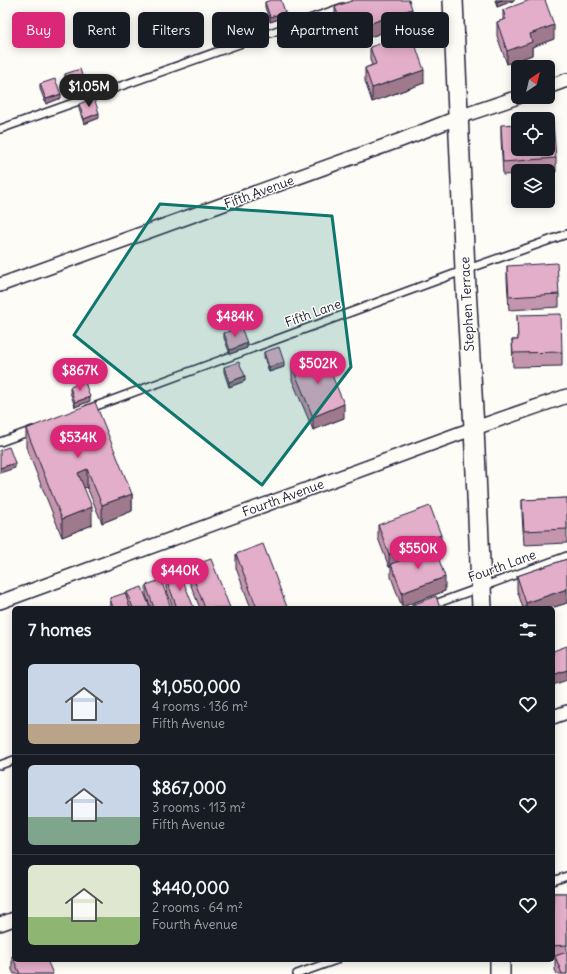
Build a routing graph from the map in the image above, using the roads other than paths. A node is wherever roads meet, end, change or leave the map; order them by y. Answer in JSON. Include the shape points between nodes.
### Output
{"nodes":[{"id":1,"x":453,"y":0,"type":"edge"},
{"id":2,"x":348,"y":5,"type":"edge"},
{"id":3,"x":567,"y":80,"type":"edge"},
{"id":4,"x":555,"y":84,"type":"edge"},
{"id":5,"x":511,"y":99,"type":"edge"},
{"id":6,"x":459,"y":118,"type":"junction"},
{"id":7,"x":0,"y":130,"type":"edge"},
{"id":8,"x":567,"y":234,"type":"edge"},
{"id":9,"x":465,"y":270,"type":"junction"},
{"id":10,"x":0,"y":286,"type":"edge"},
{"id":11,"x":567,"y":396,"type":"edge"},
{"id":12,"x":82,"y":412,"type":"edge"},
{"id":13,"x":37,"y":428,"type":"edge"},
{"id":14,"x":474,"y":428,"type":"junction"},
{"id":15,"x":0,"y":442,"type":"edge"},
{"id":16,"x":567,"y":556,"type":"edge"},
{"id":17,"x":480,"y":587,"type":"junction"},
{"id":18,"x":0,"y":602,"type":"edge"},
{"id":19,"x":429,"y":606,"type":"edge"},
{"id":20,"x":482,"y":606,"type":"edge"},
{"id":21,"x":567,"y":712,"type":"edge"},
{"id":22,"x":555,"y":716,"type":"edge"},
{"id":23,"x":12,"y":761,"type":"edge"},
{"id":24,"x":0,"y":765,"type":"edge"},
{"id":25,"x":567,"y":876,"type":"edge"},
{"id":26,"x":555,"y":880,"type":"edge"},
{"id":27,"x":12,"y":920,"type":"edge"},
{"id":28,"x":0,"y":924,"type":"edge"},
{"id":29,"x":331,"y":962,"type":"edge"},
{"id":30,"x":500,"y":962,"type":"edge"},
{"id":31,"x":298,"y":974,"type":"edge"},
{"id":32,"x":500,"y":974,"type":"edge"}],
"edges":[{"from":1,"to":6,"type":"main road","name":"Stephen Terrace"},
{"from":2,"to":7,"type":"lane"},
{"from":3,"to":4,"type":"street"},
{"from":5,"to":6,"type":"street","name":"Fifth Avenue"},
{"from":6,"to":9,"type":"main road","name":"Stephen Terrace"},
{"from":6,"to":10,"type":"street","name":"Fifth Avenue"},
{"from":8,"to":9,"type":"lane","name":"Fifth Lane"},
{"from":9,"to":12,"type":"lane","name":"Fifth Lane"},
{"from":9,"to":14,"type":"main road","name":"Stephen Terrace"},
{"from":11,"to":14,"type":"street","name":"Fourth Avenue"},
{"from":13,"to":15,"type":"lane"},
{"from":14,"to":17,"type":"main road","name":"Stephen Terrace"},
{"from":14,"to":18,"type":"street","name":"Fourth Avenue"},
{"from":16,"to":17,"type":"lane","name":"Fourth Lane"},
{"from":17,"to":19,"type":"lane","name":"Fourth Lane"},
{"from":17,"to":20,"type":"main road","name":"Stephen Terrace"},
{"from":21,"to":22,"type":"street"},
{"from":23,"to":24,"type":"lane"},
{"from":25,"to":26,"type":"lane"},
{"from":27,"to":28,"type":"street"},
{"from":29,"to":31,"type":"lane"},
{"from":30,"to":32,"type":"main road"}]}
